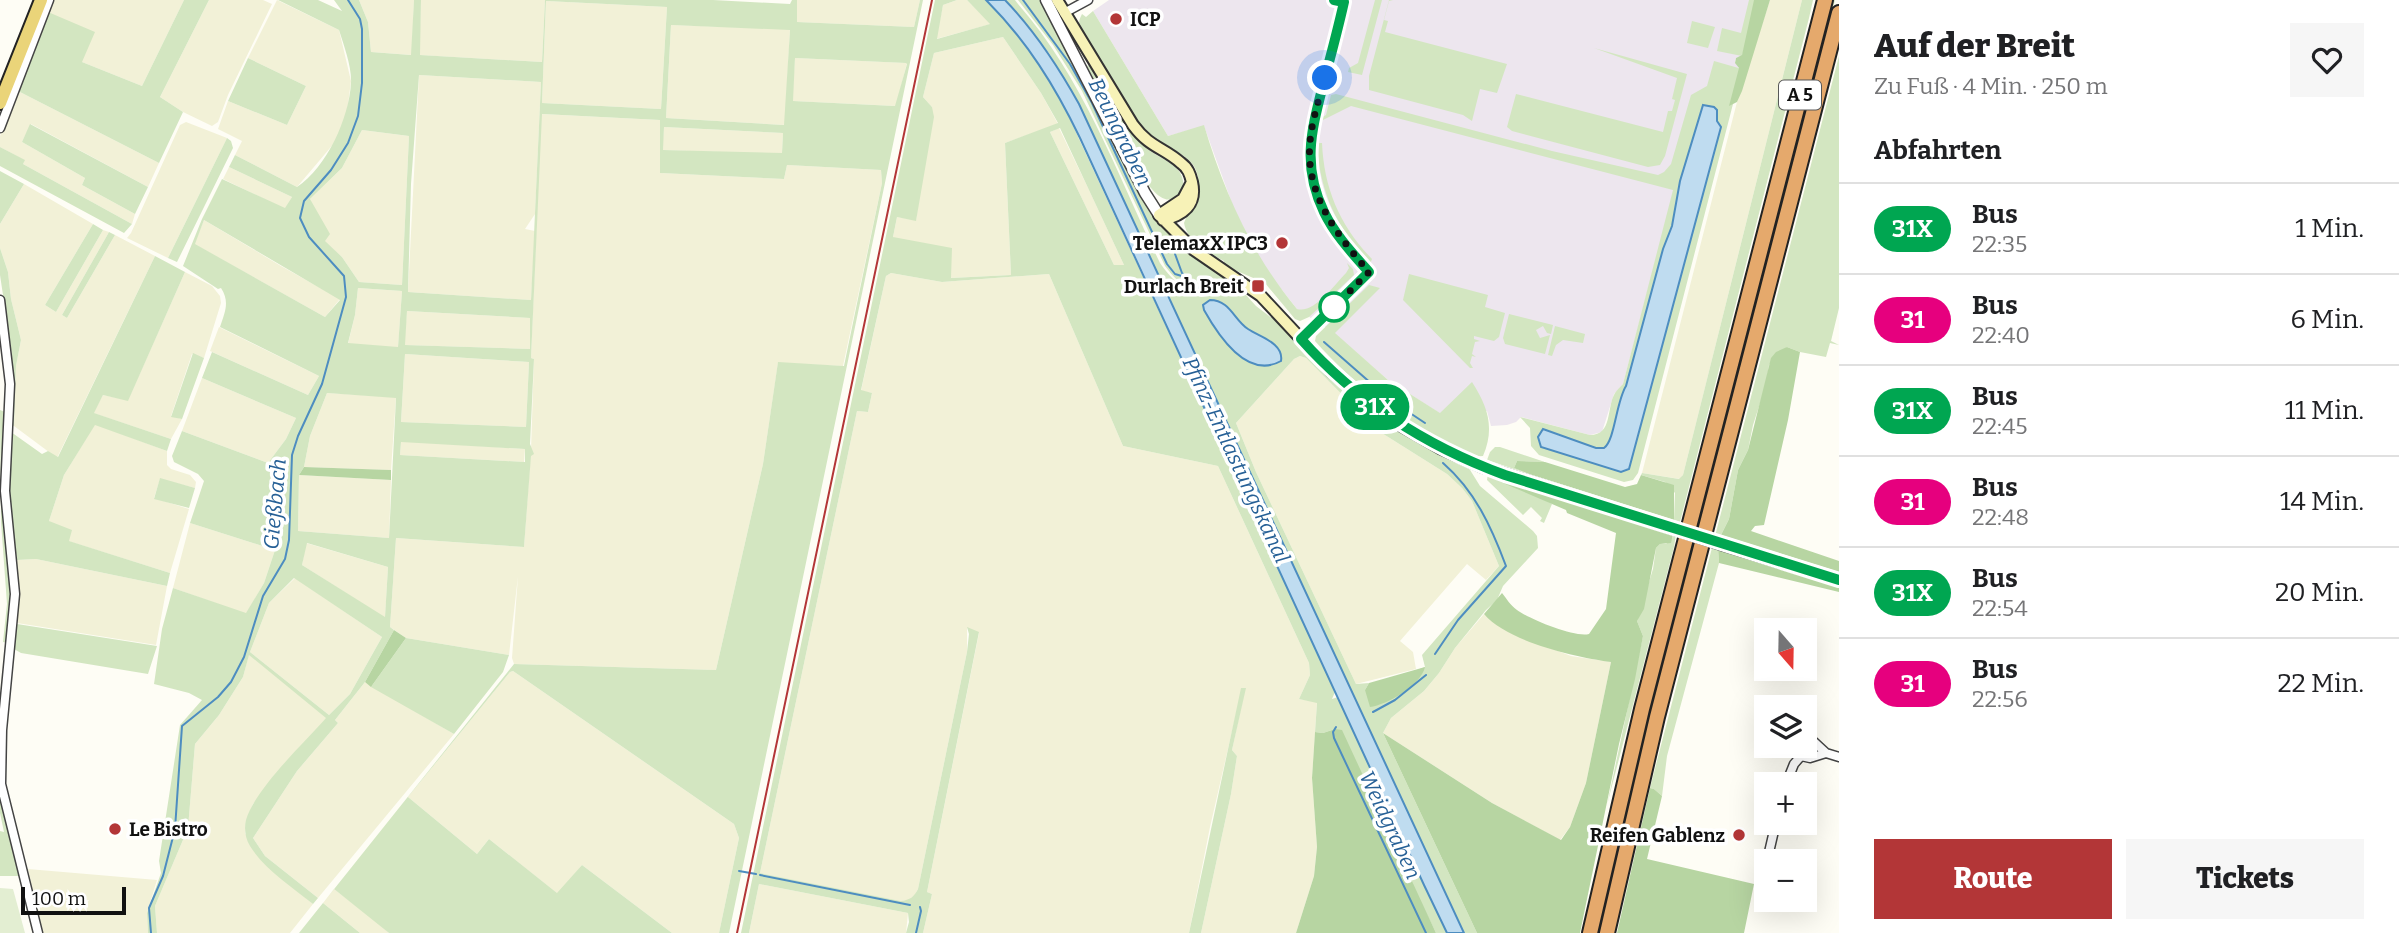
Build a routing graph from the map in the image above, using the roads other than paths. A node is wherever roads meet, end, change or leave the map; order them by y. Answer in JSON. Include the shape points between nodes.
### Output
{"nodes":[{"id":1,"x":41,"y":0,"type":"edge"},
{"id":2,"x":49,"y":0,"type":"edge"},
{"id":3,"x":1046,"y":0,"type":"edge"},
{"id":4,"x":1057,"y":0,"type":"edge"},
{"id":5,"x":1088,"y":0,"type":"edge"},
{"id":6,"x":1334,"y":0,"type":"edge"},
{"id":7,"x":1344,"y":1,"type":"edge"},
{"id":8,"x":1823,"y":3,"type":"edge"},
{"id":9,"x":1064,"y":13,"type":"junction"},
{"id":10,"x":1839,"y":13,"type":"edge"},
{"id":11,"x":0,"y":103,"type":"edge"},
{"id":12,"x":0,"y":128,"type":"edge"},
{"id":13,"x":1192,"y":182,"type":"junction"},
{"id":14,"x":1184,"y":212,"type":"junction"},
{"id":15,"x":1161,"y":218,"type":"junction"},
{"id":16,"x":1183,"y":241,"type":"junction"},
{"id":17,"x":0,"y":300,"type":"edge"},
{"id":18,"x":1301,"y":339,"type":"junction"},
{"id":19,"x":1839,"y":580,"type":"edge"},
{"id":20,"x":1817,"y":744,"type":"edge"},
{"id":21,"x":1826,"y":753,"type":"junction"},
{"id":22,"x":1817,"y":756,"type":"edge"},
{"id":23,"x":1839,"y":757,"type":"edge"},
{"id":24,"x":38,"y":933,"type":"edge"},
{"id":25,"x":1590,"y":933,"type":"edge"},
{"id":26,"x":1607,"y":933,"type":"edge"}],
"edges":[{"from":1,"to":11,"type":"main road"},
{"from":2,"to":12,"type":"street"},
{"from":3,"to":15,"type":"street"},
{"from":4,"to":9,"type":"main road"},
{"from":5,"to":9,"type":"street"},
{"from":6,"to":7,"type":"street"},
{"from":7,"to":18,"type":"street","via":[[1312,126],[1309,158],[1324,213],[1369,272]]},
{"from":8,"to":25,"type":"highway","number":"A 5","via":[[1657,649]]},
{"from":9,"to":13,"type":"main road","via":[[1133,125],[1148,142],[1180,162]]},
{"from":10,"to":26,"type":"highway","number":"A 5","via":[[1653,730]]},
{"from":13,"to":14,"type":"main road","via":[[1194,198]]},
{"from":13,"to":15,"type":"main road","via":[[1183,198]]},
{"from":14,"to":15,"type":"main road"},
{"from":14,"to":16,"type":"main road"},
{"from":15,"to":16,"type":"main road"},
{"from":16,"to":18,"type":"main road","via":[[1261,296]]},
{"from":17,"to":24,"type":"street","via":[[10,384],[5,491],[15,594],[1,785]]},
{"from":18,"to":19,"type":"main road","bridge":true,"via":[[1363,398],[1440,447],[1505,475]]},
{"from":20,"to":21,"type":"street"},
{"from":21,"to":22,"type":"street"},
{"from":21,"to":23,"type":"street"}]}
